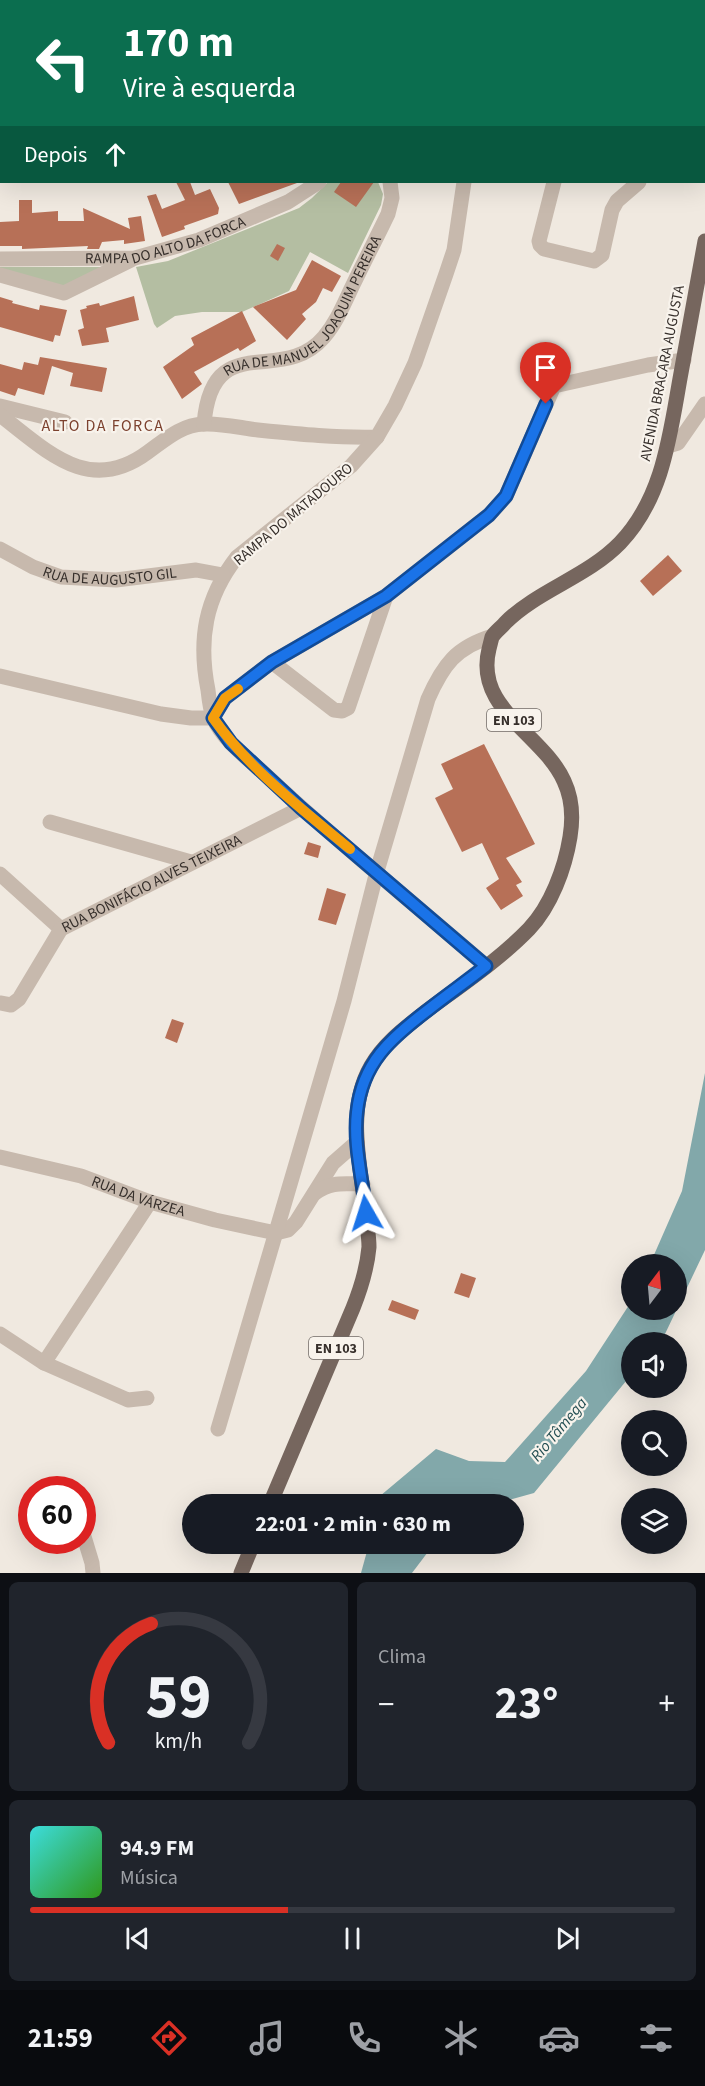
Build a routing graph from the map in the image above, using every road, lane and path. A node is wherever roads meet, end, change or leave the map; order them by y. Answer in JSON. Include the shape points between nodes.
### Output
{"nodes":[{"id":1,"x":317,"y":183,"type":"edge"},
{"id":2,"x":390,"y":183,"type":"edge"},
{"id":3,"x":464,"y":183,"type":"edge"},
{"id":4,"x":554,"y":183,"type":"edge"},
{"id":5,"x":638,"y":183,"type":"edge"},
{"id":6,"x":705,"y":241,"type":"edge"},
{"id":7,"x":135,"y":258,"type":"junction"},
{"id":8,"x":0,"y":259,"type":"edge"},
{"id":9,"x":0,"y":275,"type":"edge"},
{"id":10,"x":684,"y":360,"type":"junction"},
{"id":11,"x":705,"y":405,"type":"edge"},
{"id":12,"x":0,"y":406,"type":"edge"},
{"id":13,"x":0,"y":415,"type":"edge"},
{"id":14,"x":65,"y":422,"type":"dead end"},
{"id":15,"x":204,"y":424,"type":"junction"},
{"id":16,"x":377,"y":437,"type":"junction"},
{"id":17,"x":668,"y":446,"type":"junction"},
{"id":18,"x":0,"y":549,"type":"edge"},
{"id":19,"x":223,"y":575,"type":"junction"},
{"id":20,"x":386,"y":596,"type":"junction"},
{"id":21,"x":493,"y":636,"type":"junction"},
{"id":22,"x":272,"y":662,"type":"junction"},
{"id":23,"x":0,"y":676,"type":"edge"},
{"id":24,"x":213,"y":718,"type":"junction"},
{"id":25,"x":301,"y":808,"type":"junction"},
{"id":26,"x":50,"y":822,"type":"dead end"},
{"id":27,"x":191,"y":862,"type":"junction"},
{"id":28,"x":377,"y":872,"type":"junction"},
{"id":29,"x":0,"y":874,"type":"edge"},
{"id":30,"x":61,"y":929,"type":"junction"},
{"id":31,"x":486,"y":966,"type":"junction"},
{"id":32,"x":1,"y":1004,"type":"edge"},
{"id":33,"x":357,"y":1142,"type":"junction"},
{"id":34,"x":0,"y":1157,"type":"edge"},
{"id":35,"x":363,"y":1184,"type":"junction"},
{"id":36,"x":314,"y":1194,"type":"junction"},
{"id":37,"x":150,"y":1202,"type":"junction"},
{"id":38,"x":276,"y":1233,"type":"junction"},
{"id":39,"x":0,"y":1334,"type":"edge"},
{"id":40,"x":44,"y":1363,"type":"junction"},
{"id":41,"x":147,"y":1398,"type":"dead end"},
{"id":42,"x":218,"y":1429,"type":"dead end"},
{"id":43,"x":274,"y":1494,"type":"edge"},
{"id":44,"x":89,"y":1554,"type":"edge"},
{"id":45,"x":249,"y":1554,"type":"edge"},
{"id":46,"x":93,"y":1573,"type":"edge"},
{"id":47,"x":241,"y":1573,"type":"edge"}],
"edges":[{"from":1,"to":7,"type":"street","name":"RAMPA DO ALTO DA FORCA","via":[[288,202],[199,240]]},
{"from":2,"to":15,"type":"street","name":"RUA DE MANUEL JOAQUIM PEREIRA","via":[[388,214],[324,338],[296,357],[239,365],[224,374],[211,387]]},
{"from":3,"to":16,"type":"street","name":"RAMPA DO MATADOURO","via":[[454,250],[446,274],[415,363]]},
{"from":4,"to":5,"type":"street","via":[[540,245],[594,261],[602,255],[617,201]]},
{"from":6,"to":10,"type":"main road","name":"AVENIDA BRACARA AUGUSTA"},
{"from":7,"to":8,"type":"street","name":"RAMPA DO ALTO DA FORCA"},
{"from":7,"to":9,"type":"street","via":[[64,293]]},
{"from":10,"to":17,"type":"main road","name":"AVENIDA BRACARA AUGUSTA"},
{"from":10,"to":20,"type":"street","via":[[554,386],[506,496],[489,515]]},
{"from":11,"to":17,"type":"street","via":[[678,443]]},
{"from":12,"to":14,"type":"street"},
{"from":13,"to":15,"type":"street","via":[[63,461],[82,470],[124,465],[142,457],[181,428]]},
{"from":15,"to":16,"type":"street","via":[[320,436]]},
{"from":16,"to":19,"type":"street","name":"RAMPA DO MATADOURO","via":[[351,466],[237,557]]},
{"from":17,"to":21,"type":"main road","name":"AVENIDA BRACARA AUGUSTA","via":[[656,489],[640,518],[618,544],[590,567],[517,612]]},
{"from":18,"to":19,"type":"street","name":"RUA DE AUGUSTO GIL","via":[[61,577],[116,580],[196,570]]},
{"from":19,"to":24,"type":"street","name":"RAMPA DO MATADOURO","via":[[210,605],[204,633],[204,672]]},
{"from":20,"to":22,"type":"street"},
{"from":20,"to":22,"type":"street","via":[[348,708],[334,710]]},
{"from":21,"to":28,"type":"street","via":[[461,649],[435,683]]},
{"from":21,"to":31,"type":"main road","number":"EN 103","via":[[486,661],[488,682],[500,705],[551,758],[566,782],[572,813],[570,839],[549,901],[531,928]]},
{"from":22,"to":24,"type":"street","via":[[225,698]]},
{"from":23,"to":24,"type":"street","via":[[161,714]]},
{"from":24,"to":25,"type":"street","name":"RAMPA DO MATADOURO","via":[[231,743]]},
{"from":25,"to":27,"type":"street","name":"RUA BONIFÁCIO ALVES TEIXEIRA"},
{"from":25,"to":28,"type":"street","name":"RAMPA DO MATADOURO"},
{"from":26,"to":27,"type":"street"},
{"from":27,"to":30,"type":"street","name":"RUA BONIFÁCIO ALVES TEIXEIRA"},
{"from":28,"to":31,"type":"street","name":"RAMPA DO MATADOURO"},
{"from":28,"to":38,"type":"street"},
{"from":29,"to":30,"type":"street"},
{"from":30,"to":32,"type":"street","name":"RUA BONIFÁCIO ALVES TEIXEIRA","via":[[19,999],[11,1005]]},
{"from":31,"to":33,"type":"main road","number":"EN 103","via":[[395,1035],[382,1050],[362,1088]]},
{"from":33,"to":35,"type":"main road","number":"EN 103"},
{"from":33,"to":36,"type":"street","via":[[333,1163]]},
{"from":34,"to":37,"type":"street","name":"RUA DA VÁRZEA","via":[[81,1176]]},
{"from":35,"to":36,"type":"street","via":[[326,1185]]},
{"from":35,"to":43,"type":"main road","number":"EN 103","via":[[369,1245],[362,1287]]},
{"from":36,"to":38,"type":"street","via":[[296,1222],[288,1230]]},
{"from":37,"to":38,"type":"street","name":"RUA DA VÁRZEA"},
{"from":37,"to":40,"type":"street"},
{"from":38,"to":42,"type":"street"},
{"from":39,"to":40,"type":"street"},
{"from":40,"to":41,"type":"street","via":[[128,1400]]},
{"from":44,"to":46,"type":"street"},
{"from":45,"to":47,"type":"main road"}]}
